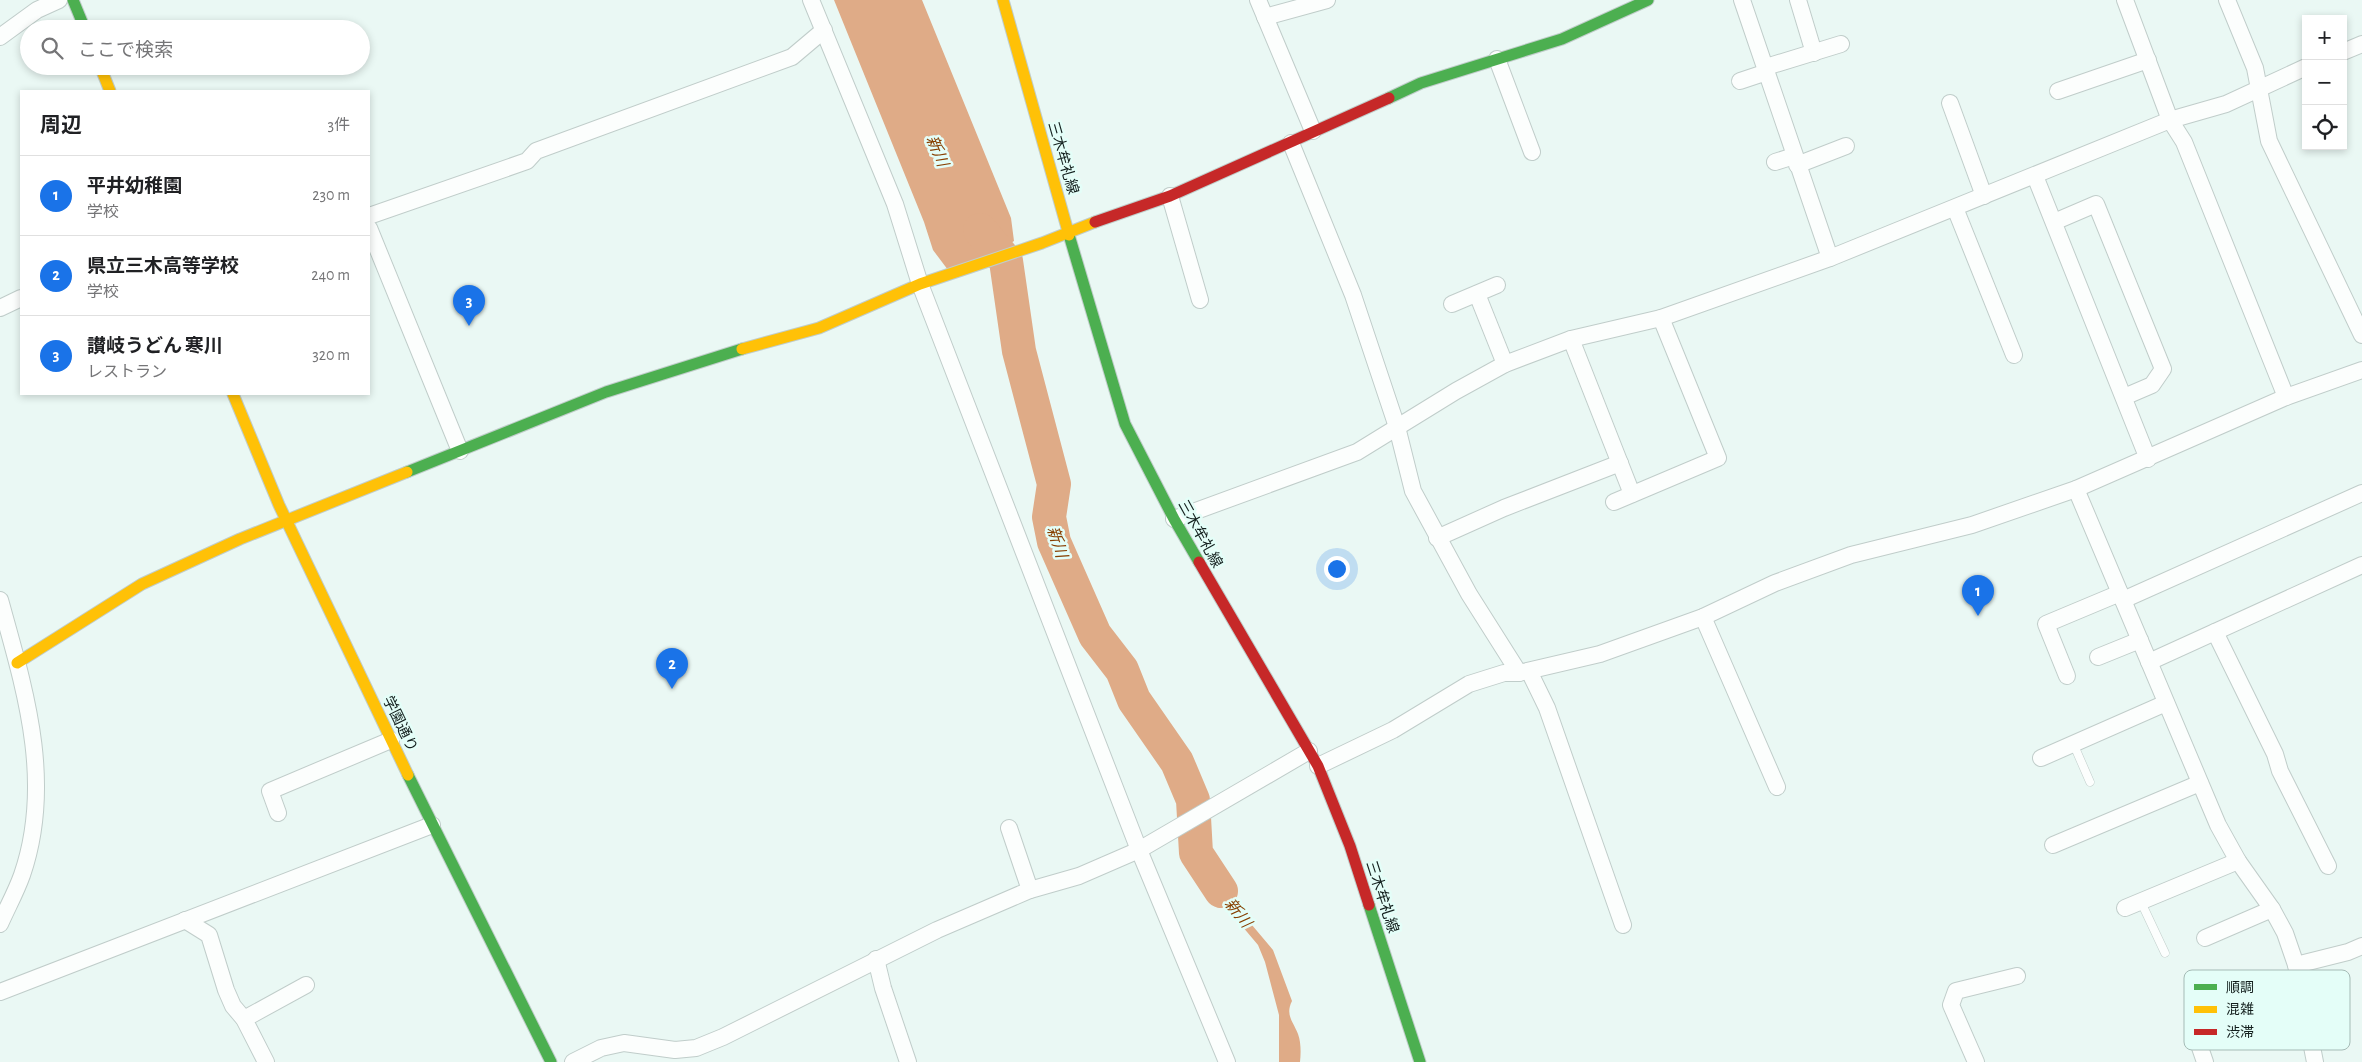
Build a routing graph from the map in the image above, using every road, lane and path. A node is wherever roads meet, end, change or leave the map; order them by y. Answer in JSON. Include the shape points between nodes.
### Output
{"nodes":[{"id":1,"x":59,"y":0,"type":"edge"},
{"id":2,"x":73,"y":0,"type":"edge"},
{"id":3,"x":811,"y":0,"type":"edge"},
{"id":4,"x":1003,"y":0,"type":"edge"},
{"id":5,"x":1258,"y":0,"type":"edge"},
{"id":6,"x":1327,"y":0,"type":"edge"},
{"id":7,"x":1648,"y":0,"type":"edge"},
{"id":8,"x":1742,"y":0,"type":"edge"},
{"id":9,"x":1798,"y":0,"type":"edge"},
{"id":10,"x":2125,"y":0,"type":"edge"},
{"id":11,"x":2227,"y":0,"type":"edge"},
{"id":12,"x":1265,"y":17,"type":"junction"},
{"id":13,"x":23,"y":20,"type":"edge"},
{"id":14,"x":81,"y":20,"type":"edge"},
{"id":15,"x":20,"y":22,"type":"edge"},
{"id":16,"x":824,"y":30,"type":"junction"},
{"id":17,"x":0,"y":37,"type":"edge"},
{"id":18,"x":1841,"y":44,"type":"dead end"},
{"id":19,"x":2362,"y":44,"type":"edge"},
{"id":20,"x":2347,"y":50,"type":"edge"},
{"id":21,"x":1814,"y":53,"type":"junction"},
{"id":22,"x":1497,"y":60,"type":"junction"},
{"id":23,"x":2148,"y":60,"type":"junction"},
{"id":24,"x":1766,"y":69,"type":"junction"},
{"id":25,"x":2302,"y":69,"type":"edge"},
{"id":26,"x":104,"y":75,"type":"edge"},
{"id":27,"x":1740,"y":81,"type":"dead end"},
{"id":28,"x":110,"y":90,"type":"edge"},
{"id":29,"x":2259,"y":90,"type":"junction"},
{"id":30,"x":2058,"y":91,"type":"dead end"},
{"id":31,"x":1950,"y":103,"type":"dead end"},
{"id":32,"x":2170,"y":120,"type":"junction"},
{"id":33,"x":1313,"y":131,"type":"junction"},
{"id":34,"x":1291,"y":143,"type":"junction"},
{"id":35,"x":1846,"y":146,"type":"dead end"},
{"id":36,"x":1532,"y":152,"type":"dead end"},
{"id":37,"x":1795,"y":160,"type":"junction"},
{"id":38,"x":1775,"y":162,"type":"dead end"},
{"id":39,"x":2035,"y":176,"type":"junction"},
{"id":40,"x":1170,"y":196,"type":"junction"},
{"id":41,"x":1984,"y":196,"type":"junction"},
{"id":42,"x":1955,"y":208,"type":"junction"},
{"id":43,"x":370,"y":216,"type":"edge"},
{"id":44,"x":2054,"y":222,"type":"junction"},
{"id":45,"x":370,"y":230,"type":"edge"},
{"id":46,"x":1069,"y":232,"type":"junction"},
{"id":47,"x":1830,"y":258,"type":"junction"},
{"id":48,"x":920,"y":284,"type":"junction"},
{"id":49,"x":1497,"y":285,"type":"dead end"},
{"id":50,"x":1477,"y":294,"type":"junction"},
{"id":51,"x":20,"y":298,"type":"edge"},
{"id":52,"x":1200,"y":300,"type":"dead end"},
{"id":53,"x":1452,"y":304,"type":"dead end"},
{"id":54,"x":0,"y":308,"type":"edge"},
{"id":55,"x":1661,"y":318,"type":"junction"},
{"id":56,"x":2362,"y":335,"type":"edge"},
{"id":57,"x":1571,"y":340,"type":"junction"},
{"id":58,"x":2014,"y":355,"type":"dead end"},
{"id":59,"x":1505,"y":364,"type":"junction"},
{"id":60,"x":2362,"y":370,"type":"edge"},
{"id":61,"x":233,"y":395,"type":"edge"},
{"id":62,"x":2124,"y":397,"type":"junction"},
{"id":63,"x":2286,"y":398,"type":"junction"},
{"id":64,"x":1397,"y":427,"type":"junction"},
{"id":65,"x":460,"y":451,"type":"junction"},
{"id":66,"x":2148,"y":459,"type":"junction"},
{"id":67,"x":1620,"y":463,"type":"junction"},
{"id":68,"x":2076,"y":489,"type":"junction"},
{"id":69,"x":2362,"y":493,"type":"edge"},
{"id":70,"x":1632,"y":494,"type":"junction"},
{"id":71,"x":1614,"y":502,"type":"dead end"},
{"id":72,"x":1174,"y":519,"type":"junction"},
{"id":73,"x":286,"y":522,"type":"junction"},
{"id":74,"x":1437,"y":538,"type":"junction"},
{"id":75,"x":2362,"y":565,"type":"edge"},
{"id":76,"x":2121,"y":596,"type":"junction"},
{"id":77,"x":0,"y":600,"type":"edge"},
{"id":78,"x":1703,"y":617,"type":"junction"},
{"id":79,"x":2215,"y":632,"type":"junction"},
{"id":80,"x":2140,"y":640,"type":"junction"},
{"id":81,"x":2098,"y":656,"type":"dead end"},
{"id":82,"x":17,"y":662,"type":"junction"},
{"id":83,"x":2149,"y":662,"type":"junction"},
{"id":84,"x":1524,"y":672,"type":"junction"},
{"id":85,"x":2067,"y":676,"type":"dead end"},
{"id":86,"x":2166,"y":703,"type":"junction"},
{"id":87,"x":391,"y":740,"type":"junction"},
{"id":88,"x":2073,"y":743,"type":"junction"},
{"id":89,"x":1309,"y":751,"type":"junction"},
{"id":90,"x":2040,"y":758,"type":"dead end"},
{"id":91,"x":1318,"y":766,"type":"junction"},
{"id":92,"x":2090,"y":782,"type":"dead end"},
{"id":93,"x":2200,"y":782,"type":"junction"},
{"id":94,"x":1777,"y":788,"type":"dead end"},
{"id":95,"x":278,"y":813,"type":"dead end"},
{"id":96,"x":432,"y":825,"type":"junction"},
{"id":97,"x":1009,"y":828,"type":"dead end"},
{"id":98,"x":2053,"y":845,"type":"dead end"},
{"id":99,"x":1145,"y":847,"type":"junction"},
{"id":100,"x":2238,"y":861,"type":"junction"},
{"id":101,"x":2328,"y":866,"type":"dead end"},
{"id":102,"x":1030,"y":890,"type":"junction"},
{"id":103,"x":2141,"y":902,"type":"junction"},
{"id":104,"x":2125,"y":908,"type":"dead end"},
{"id":105,"x":2272,"y":909,"type":"junction"},
{"id":106,"x":185,"y":920,"type":"junction"},
{"id":107,"x":0,"y":924,"type":"edge"},
{"id":108,"x":1623,"y":925,"type":"dead end"},
{"id":109,"x":2205,"y":938,"type":"dead end"},
{"id":110,"x":2362,"y":946,"type":"edge"},
{"id":111,"x":2165,"y":954,"type":"dead end"},
{"id":112,"x":876,"y":960,"type":"junction"},
{"id":113,"x":2296,"y":966,"type":"junction"},
{"id":114,"x":2297,"y":970,"type":"edge"},
{"id":115,"x":2017,"y":976,"type":"dead end"},
{"id":116,"x":306,"y":985,"type":"dead end"},
{"id":117,"x":0,"y":992,"type":"edge"},
{"id":118,"x":244,"y":1019,"type":"junction"},
{"id":119,"x":2201,"y":1050,"type":"edge"},
{"id":120,"x":266,"y":1062,"type":"edge"},
{"id":121,"x":551,"y":1062,"type":"edge"},
{"id":122,"x":573,"y":1062,"type":"edge"},
{"id":123,"x":908,"y":1062,"type":"edge"},
{"id":124,"x":1227,"y":1062,"type":"edge"},
{"id":125,"x":1420,"y":1062,"type":"edge"},
{"id":126,"x":1976,"y":1062,"type":"edge"},
{"id":127,"x":2205,"y":1062,"type":"edge"}],
"edges":[{"from":1,"to":13,"type":"street"},
{"from":2,"to":14,"type":"street"},
{"from":3,"to":16,"type":"street"},
{"from":4,"to":46,"type":"street","name":"三木牟礼線"},
{"from":5,"to":12,"type":"street"},
{"from":6,"to":12,"type":"street"},
{"from":7,"to":22,"type":"street","via":[[1562,39]]},
{"from":8,"to":24,"type":"street"},
{"from":9,"to":21,"type":"street"},
{"from":10,"to":23,"type":"street"},
{"from":11,"to":29,"type":"street","via":[[2255,68]]},
{"from":12,"to":33,"type":"street"},
{"from":15,"to":17,"type":"street"},
{"from":16,"to":43,"type":"street","via":[[792,56],[536,151],[527,161]]},
{"from":16,"to":48,"type":"street","via":[[895,204]]},
{"from":18,"to":21,"type":"street"},
{"from":19,"to":20,"type":"street"},
{"from":21,"to":24,"type":"street"},
{"from":22,"to":33,"type":"street","via":[[1421,83]]},
{"from":22,"to":36,"type":"street"},
{"from":23,"to":30,"type":"street"},
{"from":23,"to":32,"type":"street"},
{"from":24,"to":27,"type":"street"},
{"from":24,"to":37,"type":"street"},
{"from":25,"to":29,"type":"street"},
{"from":26,"to":28,"type":"street"},
{"from":29,"to":32,"type":"street","via":[[2226,104]]},
{"from":29,"to":56,"type":"street","via":[[2269,142]]},
{"from":31,"to":41,"type":"street"},
{"from":32,"to":39,"type":"street"},
{"from":32,"to":63,"type":"street","via":[[2184,142]]},
{"from":33,"to":34,"type":"street"},
{"from":34,"to":40,"type":"street"},
{"from":34,"to":64,"type":"street","via":[[1353,295]]},
{"from":35,"to":37,"type":"street"},
{"from":37,"to":38,"type":"street"},
{"from":37,"to":47,"type":"street"},
{"from":39,"to":41,"type":"street"},
{"from":39,"to":44,"type":"street"},
{"from":40,"to":46,"type":"street"},
{"from":40,"to":52,"type":"street"},
{"from":41,"to":42,"type":"street"},
{"from":42,"to":47,"type":"street"},
{"from":42,"to":58,"type":"street"},
{"from":44,"to":62,"type":"street"},
{"from":44,"to":62,"type":"street","via":[[2096,204],[2163,368],[2152,385]]},
{"from":45,"to":65,"type":"street"},
{"from":46,"to":48,"type":"street"},
{"from":46,"to":72,"type":"street","name":"三木牟礼線","via":[[1125,424]]},
{"from":47,"to":55,"type":"street"},
{"from":48,"to":65,"type":"street","via":[[819,328],[606,392]]},
{"from":48,"to":99,"type":"street"},
{"from":49,"to":50,"type":"street"},
{"from":50,"to":53,"type":"street"},
{"from":50,"to":59,"type":"street"},
{"from":51,"to":54,"type":"street"},
{"from":55,"to":57,"type":"street"},
{"from":55,"to":70,"type":"street","via":[[1718,458]]},
{"from":57,"to":59,"type":"street"},
{"from":57,"to":67,"type":"street"},
{"from":59,"to":64,"type":"street"},
{"from":60,"to":63,"type":"street"},
{"from":61,"to":73,"type":"street","name":"学園通り"},
{"from":62,"to":66,"type":"street"},
{"from":63,"to":66,"type":"street"},
{"from":64,"to":72,"type":"street","via":[[1357,452]]},
{"from":64,"to":74,"type":"street","via":[[1413,491]]},
{"from":65,"to":73,"type":"street"},
{"from":66,"to":68,"type":"street"},
{"from":67,"to":70,"type":"street"},
{"from":67,"to":74,"type":"street"},
{"from":68,"to":76,"type":"street"},
{"from":68,"to":78,"type":"street","via":[[1972,525],[1851,555],[1775,583]]},
{"from":69,"to":76,"type":"street"},
{"from":70,"to":71,"type":"street"},
{"from":72,"to":89,"type":"street","name":"三木牟礼線"},
{"from":73,"to":82,"type":"street","via":[[240,539],[142,584]]},
{"from":73,"to":87,"type":"street","name":"学園通り"},
{"from":74,"to":84,"type":"street","via":[[1468,594]]},
{"from":75,"to":79,"type":"street"},
{"from":76,"to":80,"type":"street"},
{"from":76,"to":85,"type":"street","via":[[2046,624]]},
{"from":77,"to":82,"type":"street"},
{"from":78,"to":84,"type":"street","via":[[1600,654]]},
{"from":78,"to":94,"type":"street"},
{"from":79,"to":83,"type":"street"},
{"from":79,"to":101,"type":"street"},
{"from":80,"to":81,"type":"street"},
{"from":80,"to":83,"type":"street"},
{"from":82,"to":107,"type":"street","via":[[28,701],[37,786],[33,829],[22,875]]},
{"from":83,"to":86,"type":"street"},
{"from":84,"to":91,"type":"street","via":[[1504,673],[1469,684],[1393,730]]},
{"from":84,"to":108,"type":"street","via":[[1547,708]]},
{"from":86,"to":88,"type":"street"},
{"from":86,"to":93,"type":"street"},
{"from":87,"to":95,"type":"street","via":[[270,791]]},
{"from":87,"to":96,"type":"street","name":"学園通り"},
{"from":88,"to":90,"type":"street"},
{"from":88,"to":92,"type":"lane"},
{"from":89,"to":91,"type":"street","name":"三木牟礼線"},
{"from":89,"to":99,"type":"street"},
{"from":91,"to":125,"type":"street","name":"三木牟礼線","via":[[1350,846]]},
{"from":93,"to":98,"type":"street"},
{"from":93,"to":100,"type":"street"},
{"from":96,"to":106,"type":"street"},
{"from":96,"to":121,"type":"street","name":"学園通り"},
{"from":97,"to":102,"type":"street"},
{"from":99,"to":102,"type":"street","via":[[1080,876]]},
{"from":99,"to":124,"type":"street"},
{"from":100,"to":103,"type":"street"},
{"from":100,"to":105,"type":"street"},
{"from":102,"to":112,"type":"street"},
{"from":103,"to":104,"type":"street"},
{"from":103,"to":111,"type":"lane"},
{"from":105,"to":109,"type":"street"},
{"from":105,"to":113,"type":"street","via":[[2285,933]]},
{"from":106,"to":117,"type":"street"},
{"from":106,"to":118,"type":"street","via":[[209,935],[226,990]]},
{"from":110,"to":113,"type":"street"},
{"from":112,"to":122,"type":"street","via":[[696,1048],[675,1050],[624,1044],[601,1048]]},
{"from":112,"to":123,"type":"street"},
{"from":113,"to":114,"type":"street"},
{"from":115,"to":126,"type":"street","via":[[1956,991],[1951,1005]]},
{"from":116,"to":118,"type":"street"},
{"from":118,"to":120,"type":"street"},
{"from":119,"to":127,"type":"street"}]}
